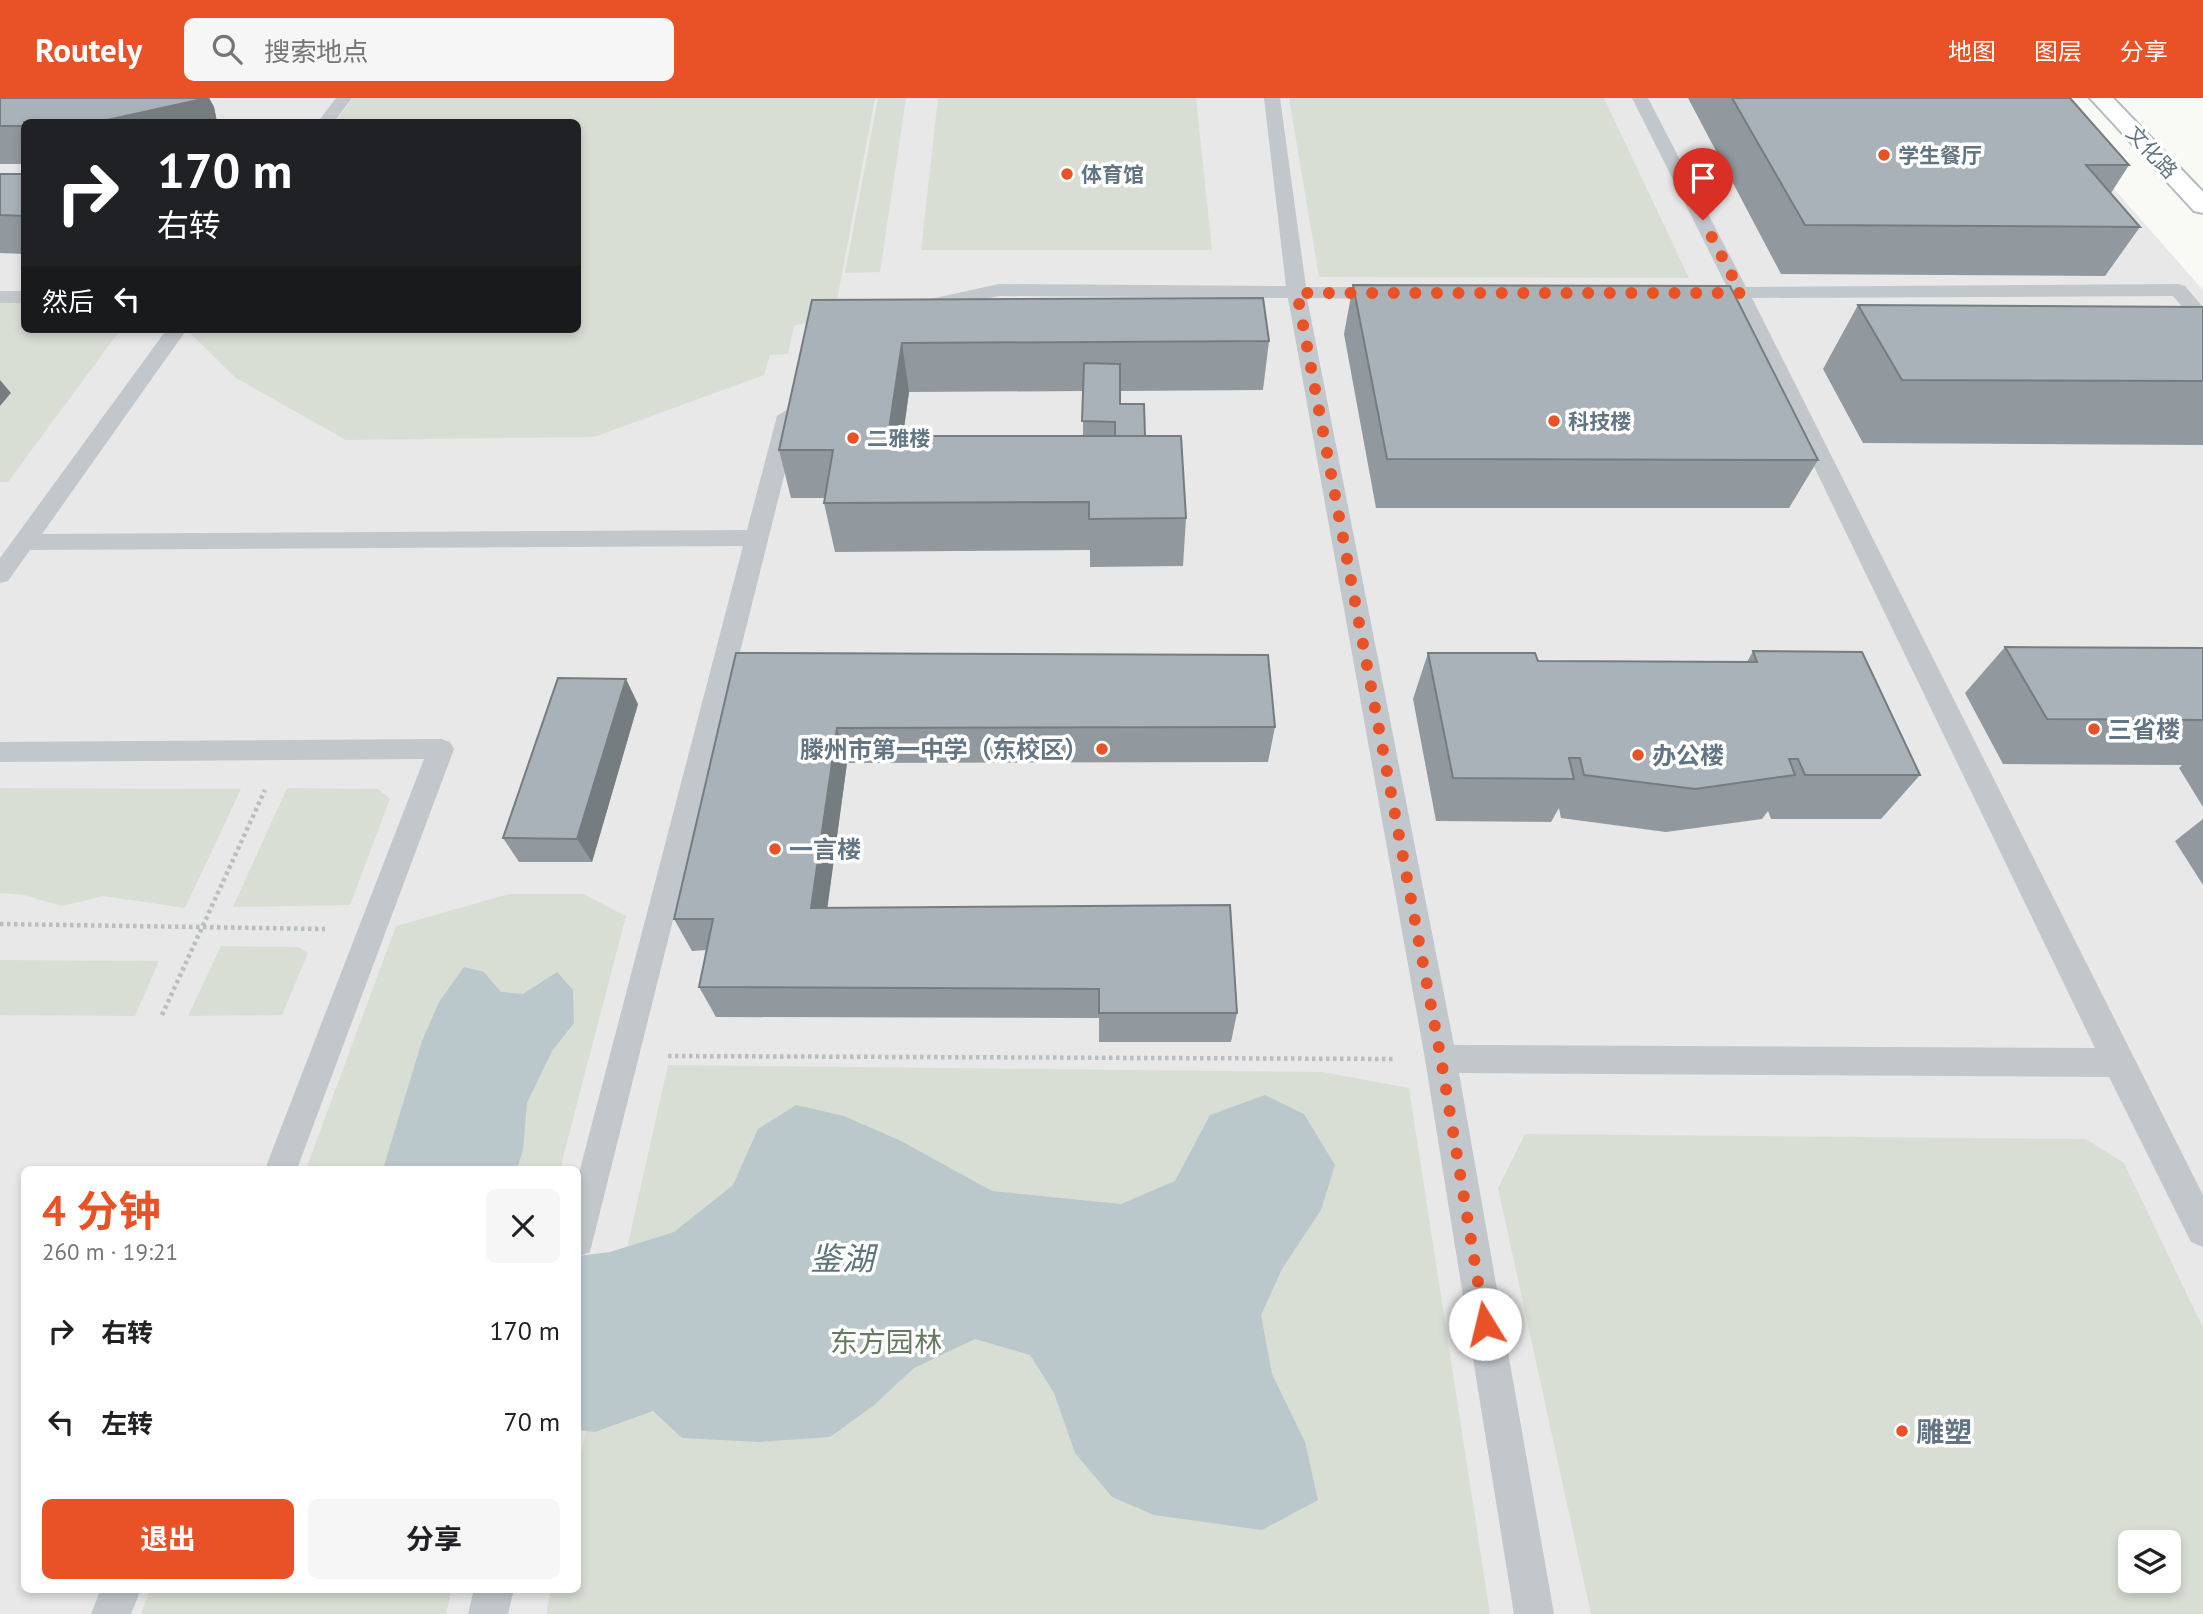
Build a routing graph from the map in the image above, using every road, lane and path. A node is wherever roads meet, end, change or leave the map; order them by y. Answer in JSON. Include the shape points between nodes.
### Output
{"nodes":[{"id":1,"x":344,"y":98,"type":"edge"},
{"id":2,"x":1272,"y":98,"type":"edge"},
{"id":3,"x":1640,"y":98,"type":"edge"},
{"id":4,"x":2101,"y":98,"type":"edge"},
{"id":5,"x":328,"y":119,"type":"edge"},
{"id":6,"x":2203,"y":206,"type":"edge"},
{"id":7,"x":1297,"y":293,"type":"junction"},
{"id":8,"x":1408,"y":293,"type":"edge"},
{"id":9,"x":1672,"y":293,"type":"edge"},
{"id":10,"x":1741,"y":293,"type":"junction"},
{"id":11,"x":21,"y":297,"type":"edge"},
{"id":12,"x":0,"y":298,"type":"edge"},
{"id":13,"x":894,"y":314,"type":"edge"},
{"id":14,"x":2203,"y":319,"type":"edge"},
{"id":15,"x":174,"y":333,"type":"edge"},
{"id":16,"x":794,"y":393,"type":"edge"},
{"id":17,"x":757,"y":538,"type":"junction"},
{"id":18,"x":24,"y":542,"type":"junction"},
{"id":19,"x":0,"y":575,"type":"edge"},
{"id":20,"x":283,"y":749,"type":"junction"},
{"id":21,"x":0,"y":752,"type":"edge"},
{"id":22,"x":0,"y":924,"type":"edge"},
{"id":23,"x":202,"y":927,"type":"junction"},
{"id":24,"x":372,"y":930,"type":"junction"},
{"id":25,"x":162,"y":1015,"type":"dead end"},
{"id":26,"x":626,"y":1056,"type":"junction"},
{"id":27,"x":1441,"y":1059,"type":"junction"},
{"id":28,"x":2117,"y":1063,"type":"junction"},
{"id":29,"x":282,"y":1166,"type":"edge"},
{"id":30,"x":581,"y":1228,"type":"edge"},
{"id":31,"x":2203,"y":1230,"type":"edge"},
{"id":32,"x":119,"y":1593,"type":"edge"},
{"id":33,"x":493,"y":1593,"type":"edge"},
{"id":34,"x":111,"y":1614,"type":"edge"},
{"id":35,"x":488,"y":1614,"type":"edge"},
{"id":36,"x":1534,"y":1614,"type":"edge"}],
"edges":[{"from":1,"to":5,"type":"lane"},
{"from":2,"to":7,"type":"lane"},
{"from":3,"to":10,"type":"lane"},
{"from":4,"to":6,"type":"street","name":"文化路"},
{"from":7,"to":8,"type":"lane"},
{"from":7,"to":13,"type":"lane","via":[[999,290]]},
{"from":7,"to":27,"type":"lane"},
{"from":9,"to":10,"type":"lane"},
{"from":10,"to":14,"type":"lane","via":[[2178,290]]},
{"from":10,"to":28,"type":"lane"},
{"from":11,"to":12,"type":"lane"},
{"from":15,"to":18,"type":"lane"},
{"from":16,"to":17,"type":"lane"},
{"from":17,"to":18,"type":"lane"},
{"from":17,"to":26,"type":"lane"},
{"from":18,"to":19,"type":"lane"},
{"from":20,"to":21,"type":"lane"},
{"from":20,"to":23,"type":"path"},
{"from":20,"to":24,"type":"lane","via":[[441,749]]},
{"from":22,"to":23,"type":"path"},
{"from":23,"to":24,"type":"path"},
{"from":23,"to":25,"type":"path"},
{"from":24,"to":29,"type":"lane"},
{"from":26,"to":27,"type":"path"},
{"from":26,"to":30,"type":"lane"},
{"from":27,"to":28,"type":"lane"},
{"from":27,"to":36,"type":"lane"},
{"from":28,"to":31,"type":"lane"},
{"from":32,"to":34,"type":"lane"},
{"from":33,"to":35,"type":"lane"}]}
